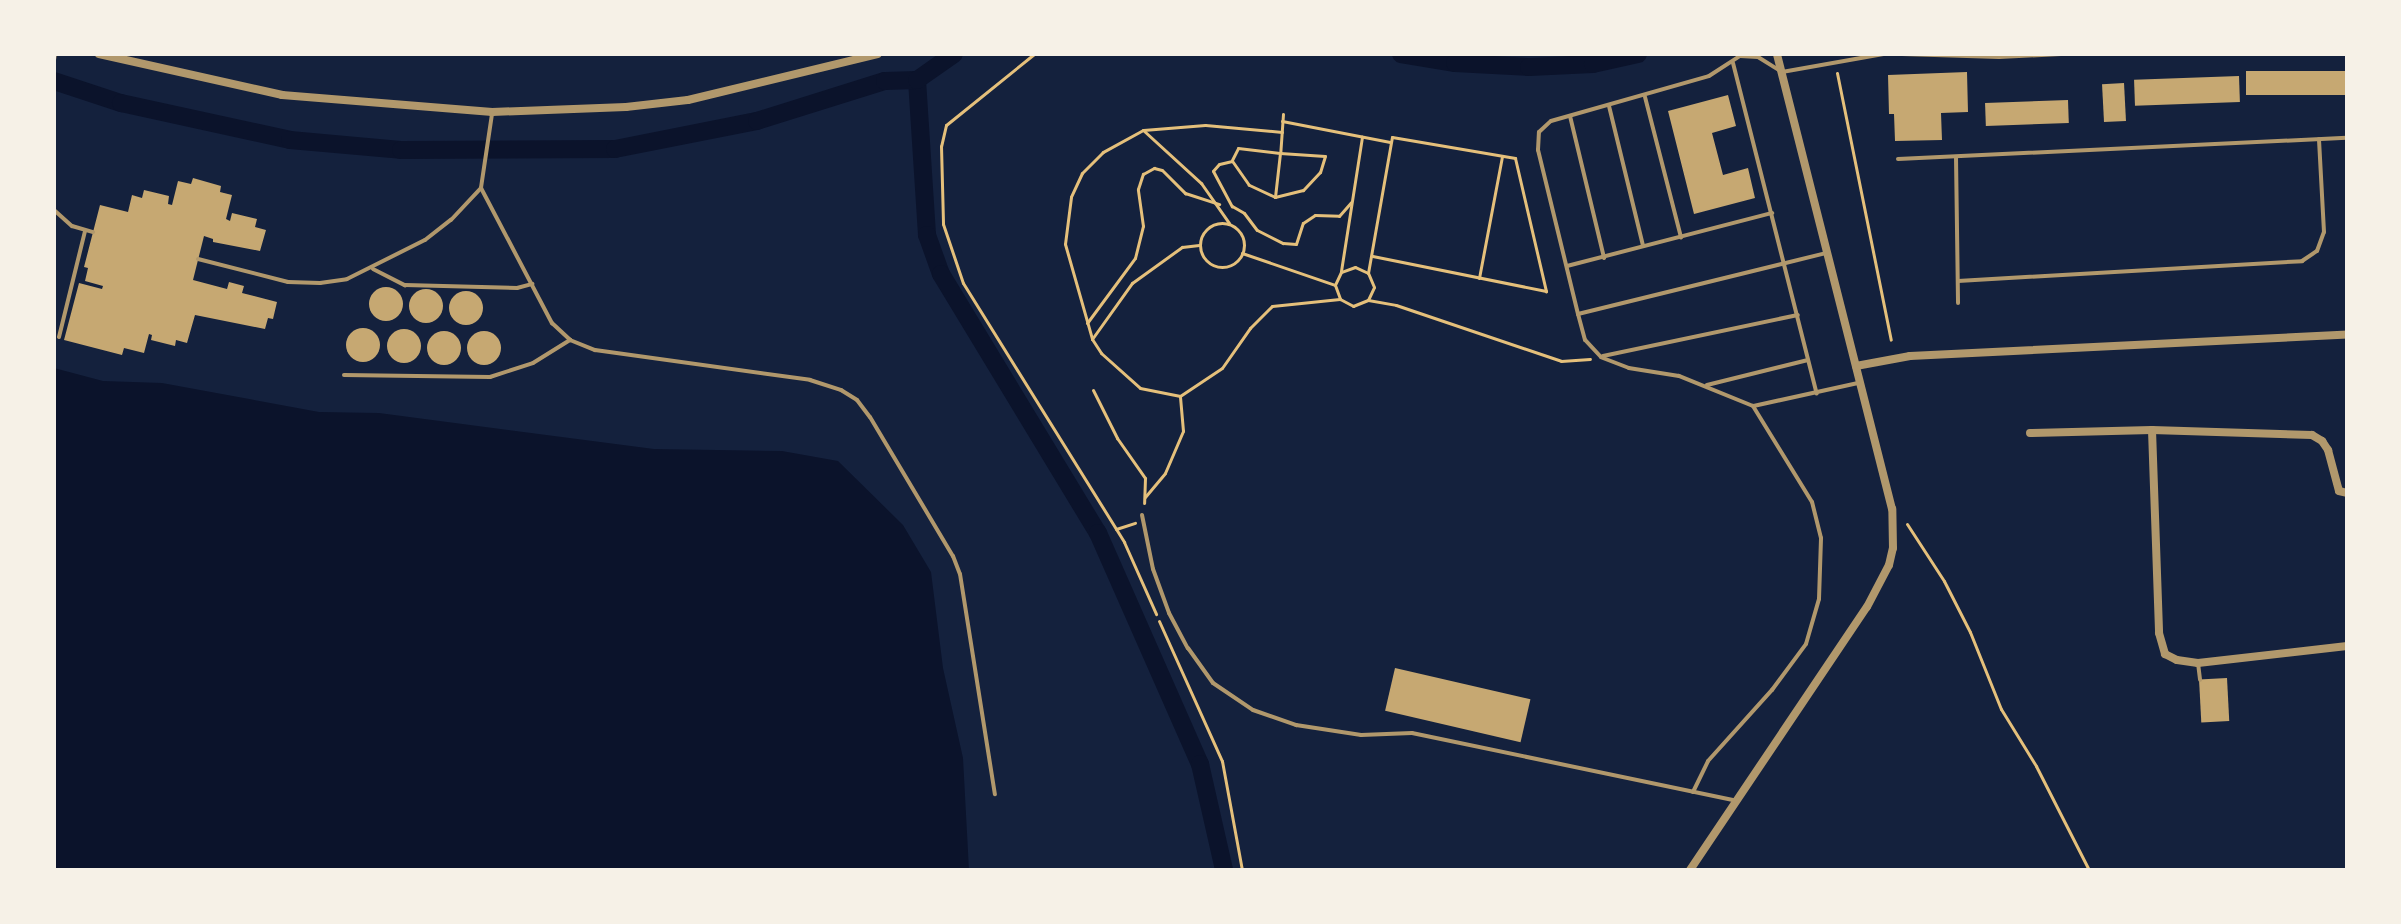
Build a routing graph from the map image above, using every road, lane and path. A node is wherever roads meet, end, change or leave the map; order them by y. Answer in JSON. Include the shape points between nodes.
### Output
{"nodes":[{"id":1,"x":55,"y":54,"type":"edge"},
{"id":2,"x":99,"y":54,"type":"edge"},
{"id":3,"x":878,"y":54,"type":"edge"},
{"id":4,"x":1034,"y":54,"type":"edge"},
{"id":5,"x":1777,"y":54,"type":"edge"},
{"id":6,"x":1883,"y":54,"type":"edge"},
{"id":7,"x":1902,"y":54,"type":"edge"},
{"id":8,"x":2061,"y":54,"type":"edge"},
{"id":9,"x":2010,"y":55,"type":"edge"},
{"id":10,"x":54,"y":60,"type":"edge"},
{"id":11,"x":1835,"y":62,"type":"junction"},
{"id":12,"x":1733,"y":63,"type":"junction"},
{"id":13,"x":1782,"y":72,"type":"junction"},
{"id":14,"x":1645,"y":97,"type":"junction"},
{"id":15,"x":1609,"y":106,"type":"junction"},
{"id":16,"x":492,"y":112,"type":"junction"},
{"id":17,"x":1283,"y":114,"type":"dead end"},
{"id":18,"x":1570,"y":116,"type":"junction"},
{"id":19,"x":1282,"y":121,"type":"junction"},
{"id":20,"x":1143,"y":130,"type":"junction"},
{"id":21,"x":1282,"y":132,"type":"junction"},
{"id":22,"x":1362,"y":137,"type":"junction"},
{"id":23,"x":2347,"y":138,"type":"edge"},
{"id":24,"x":2319,"y":139,"type":"junction"},
{"id":25,"x":1390,"y":142,"type":"junction"},
{"id":26,"x":1280,"y":153,"type":"junction"},
{"id":27,"x":1502,"y":156,"type":"junction"},
{"id":28,"x":1956,"y":157,"type":"junction"},
{"id":29,"x":1898,"y":159,"type":"dead end"},
{"id":30,"x":1232,"y":161,"type":"junction"},
{"id":31,"x":481,"y":188,"type":"junction"},
{"id":32,"x":1275,"y":197,"type":"junction"},
{"id":33,"x":1351,"y":202,"type":"junction"},
{"id":34,"x":1219,"y":204,"type":"junction"},
{"id":35,"x":54,"y":210,"type":"edge"},
{"id":36,"x":1772,"y":213,"type":"junction"},
{"id":37,"x":1229,"y":223,"type":"junction"},
{"id":38,"x":85,"y":231,"type":"junction"},
{"id":39,"x":93,"y":232,"type":"dead end"},
{"id":40,"x":1681,"y":237,"type":"junction"},
{"id":41,"x":1199,"y":245,"type":"junction"},
{"id":42,"x":1643,"y":246,"type":"junction"},
{"id":43,"x":1242,"y":253,"type":"junction"},
{"id":44,"x":1826,"y":253,"type":"junction"},
{"id":45,"x":1372,"y":256,"type":"junction"},
{"id":46,"x":1604,"y":258,"type":"junction"},
{"id":47,"x":198,"y":259,"type":"dead end"},
{"id":48,"x":1785,"y":262,"type":"junction"},
{"id":49,"x":1567,"y":266,"type":"junction"},
{"id":50,"x":373,"y":269,"type":"junction"},
{"id":51,"x":1341,"y":272,"type":"junction"},
{"id":52,"x":1368,"y":273,"type":"junction"},
{"id":53,"x":1479,"y":278,"type":"junction"},
{"id":54,"x":1958,"y":281,"type":"junction"},
{"id":55,"x":532,"y":284,"type":"junction"},
{"id":56,"x":1335,"y":285,"type":"junction"},
{"id":57,"x":1340,"y":299,"type":"junction"},
{"id":58,"x":1368,"y":300,"type":"junction"},
{"id":59,"x":1958,"y":303,"type":"dead end"},
{"id":60,"x":1578,"y":314,"type":"junction"},
{"id":61,"x":1798,"y":315,"type":"junction"},
{"id":62,"x":1087,"y":323,"type":"junction"},
{"id":63,"x":2347,"y":335,"type":"edge"},
{"id":64,"x":59,"y":337,"type":"dead end"},
{"id":65,"x":1092,"y":339,"type":"junction"},
{"id":66,"x":570,"y":340,"type":"junction"},
{"id":67,"x":1891,"y":340,"type":"dead end"},
{"id":68,"x":1601,"y":357,"type":"junction"},
{"id":69,"x":1808,"y":360,"type":"junction"},
{"id":70,"x":1856,"y":366,"type":"junction"},
{"id":71,"x":344,"y":375,"type":"dead end"},
{"id":72,"x":1860,"y":382,"type":"junction"},
{"id":73,"x":1705,"y":385,"type":"junction"},
{"id":74,"x":1093,"y":390,"type":"dead end"},
{"id":75,"x":1817,"y":394,"type":"junction"},
{"id":76,"x":1180,"y":396,"type":"junction"},
{"id":77,"x":1753,"y":406,"type":"junction"},
{"id":78,"x":2152,"y":430,"type":"junction"},
{"id":79,"x":2030,"y":433,"type":"dead end"},
{"id":80,"x":2347,"y":493,"type":"edge"},
{"id":81,"x":1144,"y":498,"type":"junction"},
{"id":82,"x":1892,"y":509,"type":"junction"},
{"id":83,"x":1142,"y":518,"type":"junction"},
{"id":84,"x":1116,"y":529,"type":"junction"},
{"id":85,"x":2347,"y":646,"type":"edge"},
{"id":86,"x":2198,"y":663,"type":"junction"},
{"id":87,"x":2200,"y":680,"type":"dead end"},
{"id":88,"x":1693,"y":792,"type":"junction"},
{"id":89,"x":995,"y":794,"type":"dead end"},
{"id":90,"x":1737,"y":801,"type":"junction"},
{"id":91,"x":1242,"y":870,"type":"edge"},
{"id":92,"x":1690,"y":870,"type":"edge"},
{"id":93,"x":2089,"y":870,"type":"edge"}],
"edges":[{"from":1,"to":10,"type":"lane"},
{"from":2,"to":16,"type":"street","via":[[282,95]]},
{"from":3,"to":16,"type":"street","via":[[688,100]]},
{"from":4,"to":84,"type":"path","via":[[946,125],[941,146],[943,224],[963,283]]},
{"from":5,"to":13,"type":"street"},
{"from":6,"to":11,"type":"lane"},
{"from":7,"to":9,"type":"lane"},
{"from":8,"to":9,"type":"lane"},
{"from":11,"to":13,"type":"lane"},
{"from":11,"to":67,"type":"path"},
{"from":12,"to":13,"type":"lane","via":[[1740,56],[1758,57]]},
{"from":12,"to":14,"type":"lane"},
{"from":12,"to":36,"type":"lane"},
{"from":13,"to":44,"type":"street"},
{"from":14,"to":15,"type":"lane"},
{"from":14,"to":40,"type":"lane"},
{"from":15,"to":18,"type":"lane"},
{"from":15,"to":42,"type":"lane"},
{"from":16,"to":31,"type":"lane"},
{"from":17,"to":19,"type":"path"},
{"from":18,"to":46,"type":"lane"},
{"from":18,"to":49,"type":"lane","via":[[1551,121],[1539,132],[1538,150]]},
{"from":19,"to":21,"type":"path"},
{"from":19,"to":22,"type":"path"},
{"from":20,"to":21,"type":"path","via":[[1205,125]]},
{"from":20,"to":34,"type":"path"},
{"from":20,"to":62,"type":"path","via":[[1103,152],[1082,173],[1071,197],[1065,244]]},
{"from":21,"to":26,"type":"path"},
{"from":22,"to":25,"type":"path"},
{"from":22,"to":33,"type":"path"},
{"from":23,"to":24,"type":"lane"},
{"from":24,"to":28,"type":"lane"},
{"from":24,"to":54,"type":"lane","via":[[2324,232],[2310,258]]},
{"from":25,"to":27,"type":"path","via":[[1392,137]]},
{"from":25,"to":45,"type":"path"},
{"from":26,"to":30,"type":"path","via":[[1238,148]]},
{"from":26,"to":32,"type":"path"},
{"from":26,"to":32,"type":"path","via":[[1325,156],[1313,183]]},
{"from":27,"to":53,"type":"path"},
{"from":27,"to":53,"type":"path","via":[[1515,158],[1546,291]]},
{"from":28,"to":29,"type":"lane"},
{"from":28,"to":54,"type":"lane"},
{"from":30,"to":32,"type":"path","via":[[1249,185]]},
{"from":30,"to":33,"type":"path","via":[[1213,171],[1232,206],[1257,230],[1283,243],[1296,244],[1303,223],[1315,215],[1339,216]]},
{"from":31,"to":50,"type":"lane","via":[[425,240]]},
{"from":31,"to":55,"type":"lane"},
{"from":33,"to":51,"type":"path"},
{"from":34,"to":37,"type":"path"},
{"from":34,"to":62,"type":"path","via":[[1185,193],[1162,170],[1143,174],[1138,189],[1143,226],[1135,258]]},
{"from":35,"to":38,"type":"lane"},
{"from":36,"to":40,"type":"lane"},
{"from":36,"to":48,"type":"lane"},
{"from":37,"to":41,"type":"path","via":[[1215,223],[1203,231]]},
{"from":37,"to":43,"type":"path","via":[[1241,232]]},
{"from":38,"to":39,"type":"lane"},
{"from":38,"to":64,"type":"lane"},
{"from":40,"to":42,"type":"lane"},
{"from":41,"to":43,"type":"path","via":[[1203,258],[1214,267],[1228,267]]},
{"from":41,"to":65,"type":"path","via":[[1182,247],[1132,283]]},
{"from":42,"to":46,"type":"lane"},
{"from":43,"to":56,"type":"path"},
{"from":44,"to":48,"type":"lane"},
{"from":44,"to":70,"type":"street"},
{"from":45,"to":52,"type":"path"},
{"from":45,"to":53,"type":"path"},
{"from":46,"to":49,"type":"lane"},
{"from":47,"to":50,"type":"lane","via":[[288,282],[320,283]]},
{"from":48,"to":60,"type":"lane"},
{"from":48,"to":61,"type":"lane"},
{"from":49,"to":60,"type":"lane"},
{"from":50,"to":55,"type":"lane","via":[[405,285]]},
{"from":51,"to":52,"type":"path","via":[[1355,267]]},
{"from":51,"to":56,"type":"path"},
{"from":52,"to":58,"type":"path","via":[[1374,287]]},
{"from":54,"to":59,"type":"lane"},
{"from":55,"to":66,"type":"lane","via":[[552,323]]},
{"from":56,"to":57,"type":"path"},
{"from":57,"to":58,"type":"path","via":[[1353,306]]},
{"from":57,"to":76,"type":"path","via":[[1272,306],[1222,368]]},
{"from":58,"to":68,"type":"path","via":[[1561,361]]},
{"from":60,"to":68,"type":"lane","via":[[1585,340]]},
{"from":61,"to":68,"type":"lane"},
{"from":61,"to":69,"type":"lane"},
{"from":62,"to":65,"type":"path"},
{"from":63,"to":70,"type":"street","via":[[1919,356]]},
{"from":65,"to":76,"type":"path","via":[[1140,388]]},
{"from":66,"to":71,"type":"lane","via":[[533,363],[490,377]]},
{"from":66,"to":89,"type":"lane","via":[[595,350],[810,380],[857,400],[957,565]]},
{"from":68,"to":73,"type":"lane"},
{"from":69,"to":73,"type":"lane"},
{"from":69,"to":75,"type":"lane"},
{"from":70,"to":72,"type":"street"},
{"from":72,"to":75,"type":"lane"},
{"from":72,"to":82,"type":"street"},
{"from":73,"to":77,"type":"lane"},
{"from":74,"to":81,"type":"path","via":[[1117,438],[1142,470]]},
{"from":75,"to":77,"type":"lane"},
{"from":76,"to":81,"type":"path","via":[[1183,431],[1165,473]]},
{"from":77,"to":88,"type":"lane","via":[[1812,502],[1821,538],[1819,599],[1806,644],[1708,761]]},
{"from":78,"to":79,"type":"street"},
{"from":78,"to":80,"type":"street","via":[[2312,435],[2328,450],[2339,491]]},
{"from":78,"to":86,"type":"street","via":[[2159,633],[2165,654]]},
{"from":81,"to":83,"type":"path"},
{"from":82,"to":90,"type":"street","via":[[1893,548],[1882,581]]},
{"from":82,"to":93,"type":"path","via":[[1944,581],[2001,709]]},
{"from":83,"to":84,"type":"path"},
{"from":83,"to":88,"type":"lane","via":[[1164,598],[1188,648],[1213,683],[1253,710],[1296,725],[1361,735],[1412,733]]},
{"from":84,"to":91,"type":"path","via":[[1222,761]]},
{"from":85,"to":86,"type":"street"},
{"from":86,"to":87,"type":"lane"},
{"from":88,"to":90,"type":"lane"},
{"from":90,"to":92,"type":"street"}]}
